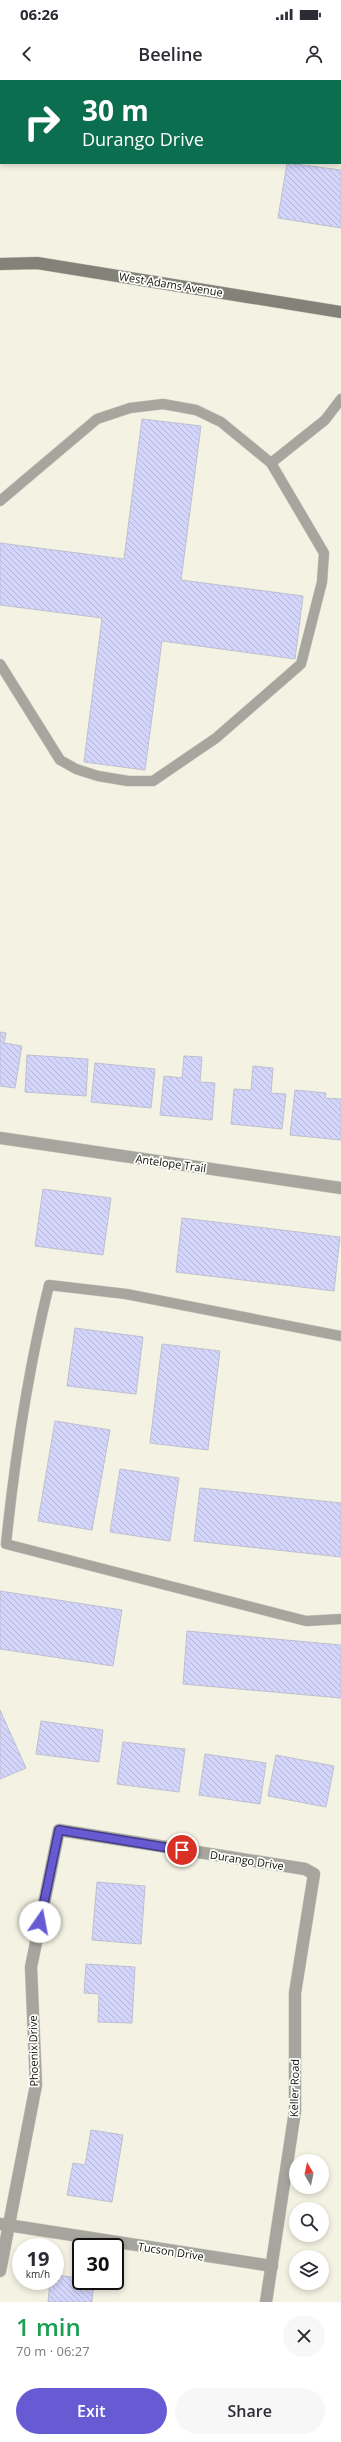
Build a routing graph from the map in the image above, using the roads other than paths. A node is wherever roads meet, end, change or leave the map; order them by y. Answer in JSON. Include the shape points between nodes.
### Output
{"nodes":[{"id":1,"x":0,"y":264,"type":"edge"},
{"id":2,"x":341,"y":312,"type":"edge"},
{"id":3,"x":341,"y":399,"type":"edge"},
{"id":4,"x":270,"y":463,"type":"junction"},
{"id":5,"x":0,"y":501,"type":"edge"},
{"id":6,"x":0,"y":664,"type":"edge"},
{"id":7,"x":0,"y":1138,"type":"edge"},
{"id":8,"x":341,"y":1188,"type":"edge"},
{"id":9,"x":341,"y":1336,"type":"edge"},
{"id":10,"x":341,"y":1619,"type":"edge"},
{"id":11,"x":59,"y":1830,"type":"joint"},
{"id":12,"x":314,"y":1874,"type":"joint"},
{"id":13,"x":4,"y":2225,"type":"edge"},
{"id":14,"x":272,"y":2266,"type":"junction"},
{"id":15,"x":0,"y":2271,"type":"edge"},
{"id":16,"x":266,"y":2302,"type":"edge"}],
"edges":[{"from":1,"to":2,"type":"main road","name":"West Adams Avenue","via":[[37,263]]},
{"from":3,"to":4,"type":"lane","via":[[325,420]]},
{"from":4,"to":5,"type":"lane","via":[[221,422],[196,410],[164,404],[130,408],[97,419]]},
{"from":4,"to":6,"type":"lane","via":[[324,553],[322,582],[301,664],[216,738],[153,781],[128,781],[76,769],[60,760]]},
{"from":7,"to":8,"type":"street","name":"Antelope Trail"},
{"from":9,"to":10,"type":"lane","via":[[126,1294],[49,1284],[36,1337],[16,1448],[6,1544],[306,1621]]},
{"from":11,"to":12,"type":"street","name":"Durango Drive","via":[[305,1869]]},
{"from":11,"to":13,"type":"street","name":"Phoenix Drive","via":[[31,1967],[36,2085]]},
{"from":12,"to":14,"type":"street","name":"Keller Road","via":[[295,1993],[295,2111]]},
{"from":13,"to":14,"type":"street","name":"Tucson Drive"},
{"from":13,"to":15,"type":"street","name":"Phoenix Drive"},
{"from":14,"to":16,"type":"street","name":"Keller Road"}]}
